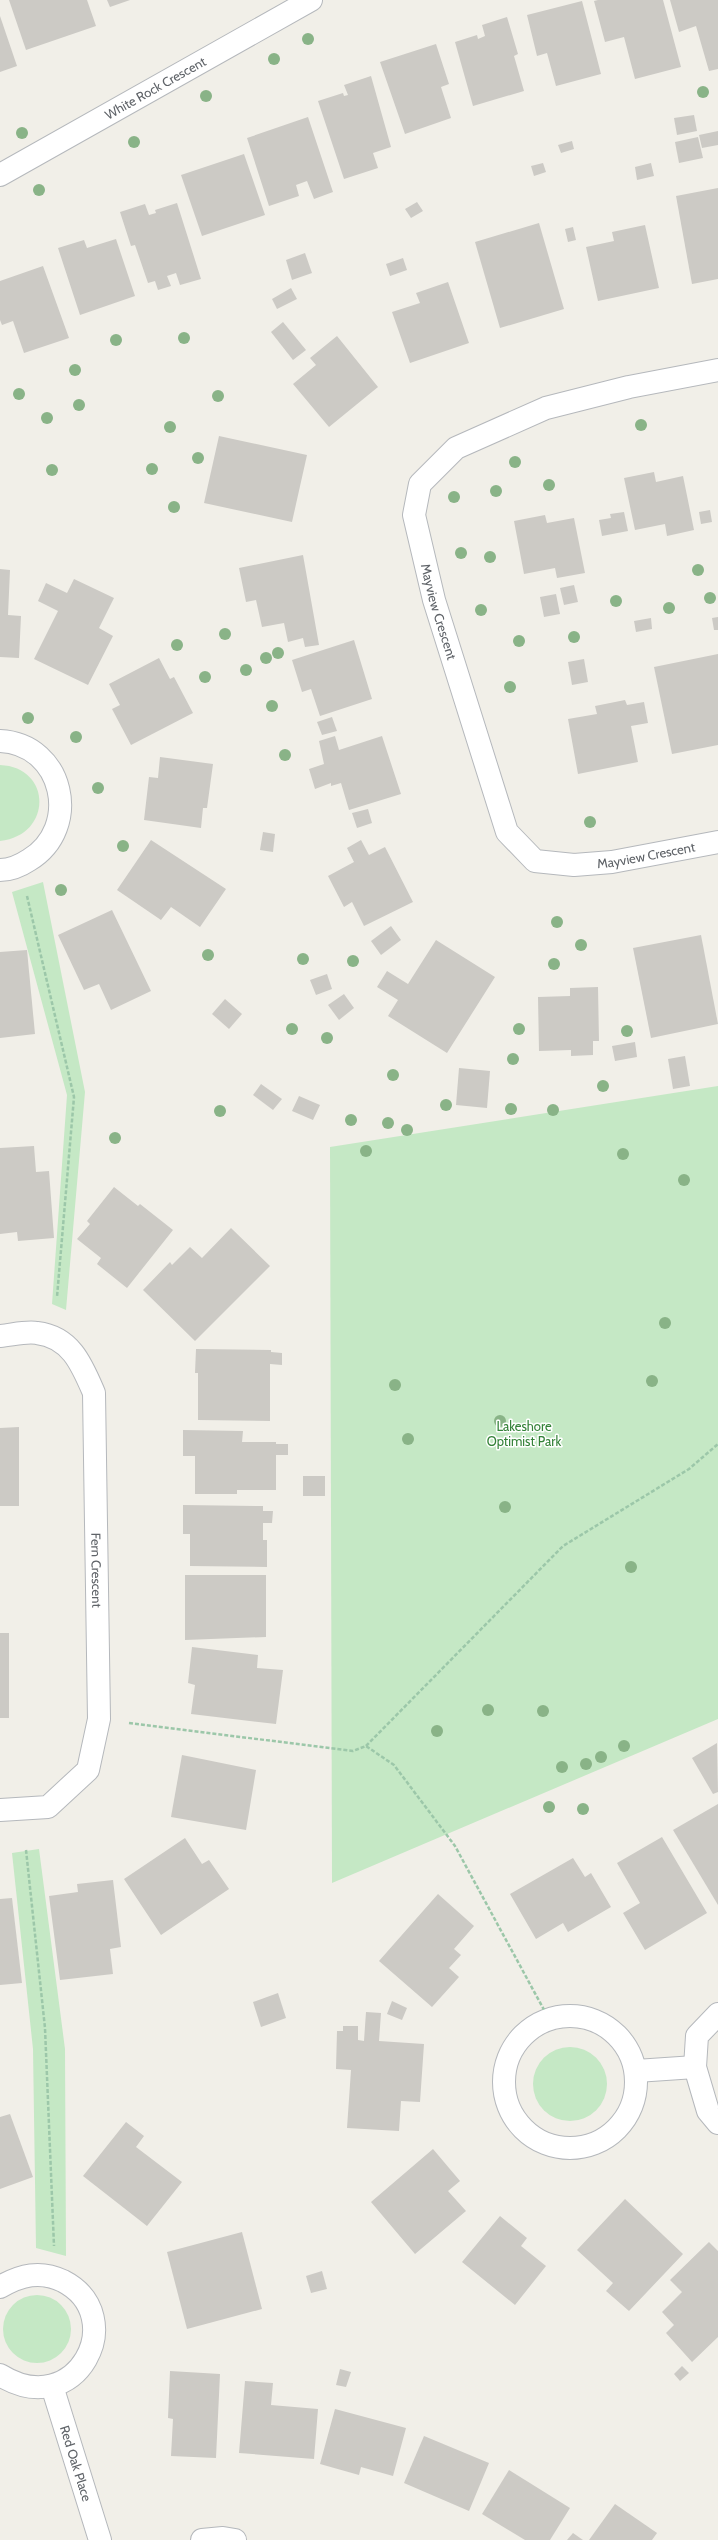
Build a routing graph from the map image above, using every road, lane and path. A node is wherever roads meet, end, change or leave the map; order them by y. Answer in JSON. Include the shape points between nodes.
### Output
{"nodes":[{"id":1,"x":311,"y":0,"type":"edge"},
{"id":2,"x":0,"y":175,"type":"edge"},
{"id":3,"x":718,"y":370,"type":"edge"},
{"id":4,"x":0,"y":741,"type":"edge"},
{"id":5,"x":718,"y":842,"type":"edge"},
{"id":6,"x":10,"y":868,"type":"edge"},
{"id":7,"x":57,"y":1297,"type":"dead end"},
{"id":8,"x":0,"y":1336,"type":"edge"},
{"id":9,"x":718,"y":1444,"type":"edge"},
{"id":10,"x":99,"y":1719,"type":"junction"},
{"id":11,"x":366,"y":1746,"type":"junction"},
{"id":12,"x":0,"y":1810,"type":"edge"},
{"id":13,"x":26,"y":1850,"type":"dead end"},
{"id":14,"x":718,"y":2014,"type":"edge"},
{"id":15,"x":549,"y":2019,"type":"junction"},
{"id":16,"x":695,"y":2066,"type":"junction"},
{"id":17,"x":636,"y":2071,"type":"junction"},
{"id":18,"x":718,"y":2123,"type":"edge"},
{"id":19,"x":55,"y":2277,"type":"junction"},
{"id":20,"x":0,"y":2287,"type":"edge"},
{"id":21,"x":0,"y":2375,"type":"edge"},
{"id":22,"x":52,"y":2386,"type":"junction"},
{"id":23,"x":100,"y":2540,"type":"edge"},
{"id":24,"x":202,"y":2540,"type":"edge"},
{"id":25,"x":235,"y":2540,"type":"edge"}],
"edges":[{"from":1,"to":2,"type":"street","name":"White Rock Crescent"},
{"from":3,"to":5,"type":"street","name":"Mayview Crescent","via":[[629,387],[546,408],[456,448],[420,484],[414,515],[434,600],[507,832],[535,861],[574,865],[612,862]]},
{"from":4,"to":6,"type":"street","via":[[12,742],[33,751],[49,767],[60,795],[60,818],[53,836],[39,854]]},
{"from":6,"to":7,"type":"path","via":[[74,1097]]},
{"from":8,"to":10,"type":"street","name":"Fern Crescent","via":[[37,1333],[60,1339],[79,1358],[94,1393]]},
{"from":9,"to":11,"type":"path","via":[[689,1469],[563,1546]]},
{"from":10,"to":11,"type":"path","via":[[353,1750]]},
{"from":10,"to":12,"type":"street","name":"Fern Crescent","via":[[88,1770],[48,1807]]},
{"from":11,"to":15,"type":"path","via":[[394,1765],[455,1846]]},
{"from":13,"to":19,"type":"path","via":[[45,2028]]},
{"from":14,"to":16,"type":"street","via":[[697,2036]]},
{"from":15,"to":17,"type":"street","via":[[587,2017],[604,2025],[619,2037],[630,2053]]},
{"from":15,"to":17,"type":"street","via":[[530,2029],[515,2044],[506,2064],[504,2086],[508,2107],[519,2125],[535,2139],[555,2147],[577,2148],[604,2138],[616,2130],[629,2113],[636,2093]]},
{"from":16,"to":17,"type":"street"},
{"from":16,"to":18,"type":"street","via":[[708,2111]]},
{"from":19,"to":20,"type":"street","via":[[36,2274],[17,2277]]},
{"from":19,"to":22,"type":"street","via":[[71,2286],[84,2299],[92,2315],[94,2333],[90,2351],[82,2366],[69,2379]]},
{"from":21,"to":22,"type":"street","via":[[14,2384],[32,2388]]},
{"from":22,"to":23,"type":"street","name":"Red Oak Place"},
{"from":24,"to":25,"type":"street"}]}
